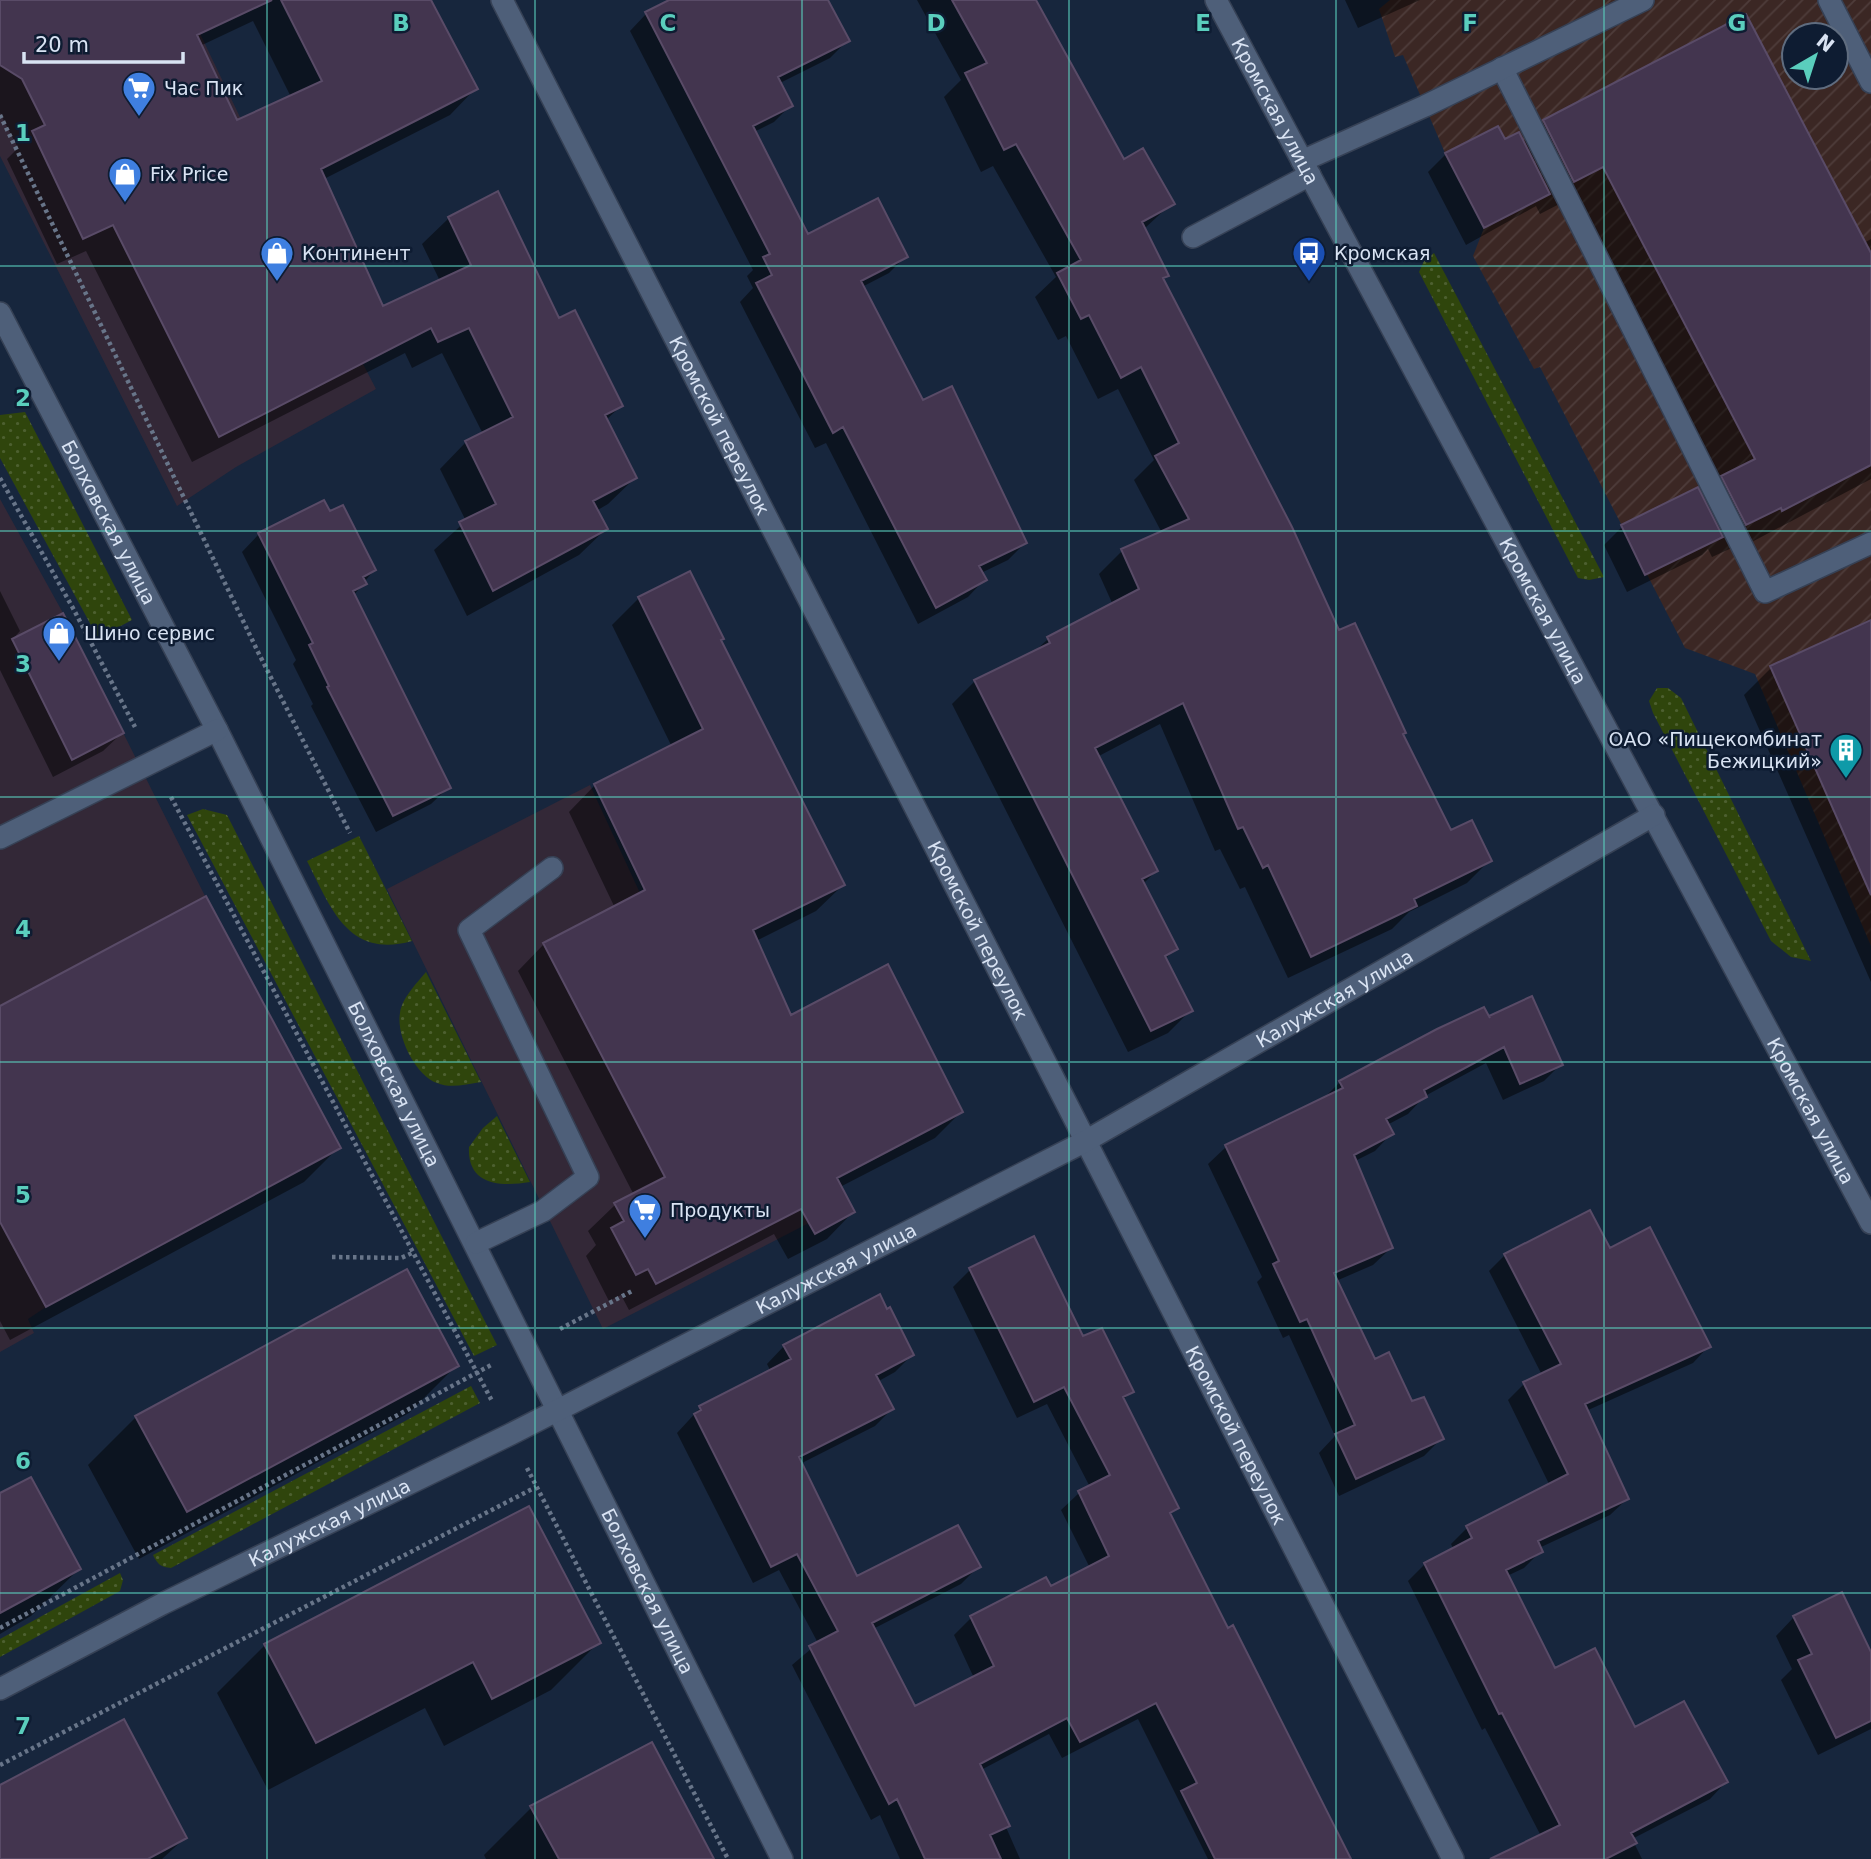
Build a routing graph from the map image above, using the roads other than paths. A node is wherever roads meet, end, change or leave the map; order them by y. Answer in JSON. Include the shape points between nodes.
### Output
{"nodes":[{"id":1,"x":502,"y":0,"type":"edge"},
{"id":2,"x":1216,"y":0,"type":"edge"},
{"id":3,"x":1643,"y":0,"type":"edge"},
{"id":4,"x":1829,"y":0,"type":"edge"},
{"id":5,"x":1502,"y":68,"type":"junction"},
{"id":6,"x":1871,"y":82,"type":"edge"},
{"id":7,"x":1306,"y":168,"type":"junction"},
{"id":8,"x":1193,"y":237,"type":"dead end"},
{"id":9,"x":0,"y":313,"type":"edge"},
{"id":10,"x":1871,"y":542,"type":"edge"},
{"id":11,"x":218,"y":730,"type":"junction"},
{"id":12,"x":1654,"y":815,"type":"junction"},
{"id":13,"x":0,"y":838,"type":"edge"},
{"id":14,"x":552,"y":868,"type":"dead end"},
{"id":15,"x":1084,"y":1142,"type":"junction"},
{"id":16,"x":1871,"y":1223,"type":"edge"},
{"id":17,"x":477,"y":1243,"type":"junction"},
{"id":18,"x":557,"y":1410,"type":"junction"},
{"id":19,"x":0,"y":1689,"type":"edge"},
{"id":20,"x":782,"y":1859,"type":"edge"},
{"id":21,"x":1453,"y":1859,"type":"edge"}],
"edges":[{"from":1,"to":15,"type":"street","name":"Кромской переулок"},
{"from":2,"to":7,"type":"street","name":"Кромская улица"},
{"from":3,"to":5,"type":"street"},
{"from":4,"to":6,"type":"street"},
{"from":5,"to":7,"type":"street"},
{"from":5,"to":10,"type":"street","via":[[1765,592]]},
{"from":7,"to":8,"type":"street"},
{"from":7,"to":12,"type":"street","name":"Кромская улица"},
{"from":9,"to":11,"type":"street","name":"Болховская улица"},
{"from":11,"to":13,"type":"street"},
{"from":11,"to":17,"type":"street","name":"Болховская улица"},
{"from":12,"to":15,"type":"street","name":"Калужская улица"},
{"from":12,"to":16,"type":"street","name":"Кромская улица"},
{"from":14,"to":17,"type":"street","via":[[469,930],[588,1177],[544,1211]]},
{"from":15,"to":18,"type":"street","name":"Калужская улица"},
{"from":15,"to":21,"type":"street","name":"Кромской переулок"},
{"from":17,"to":18,"type":"street","name":"Болховская улица"},
{"from":18,"to":19,"type":"street","name":"Калужская улица"},
{"from":18,"to":20,"type":"street","name":"Болховская улица"}]}
